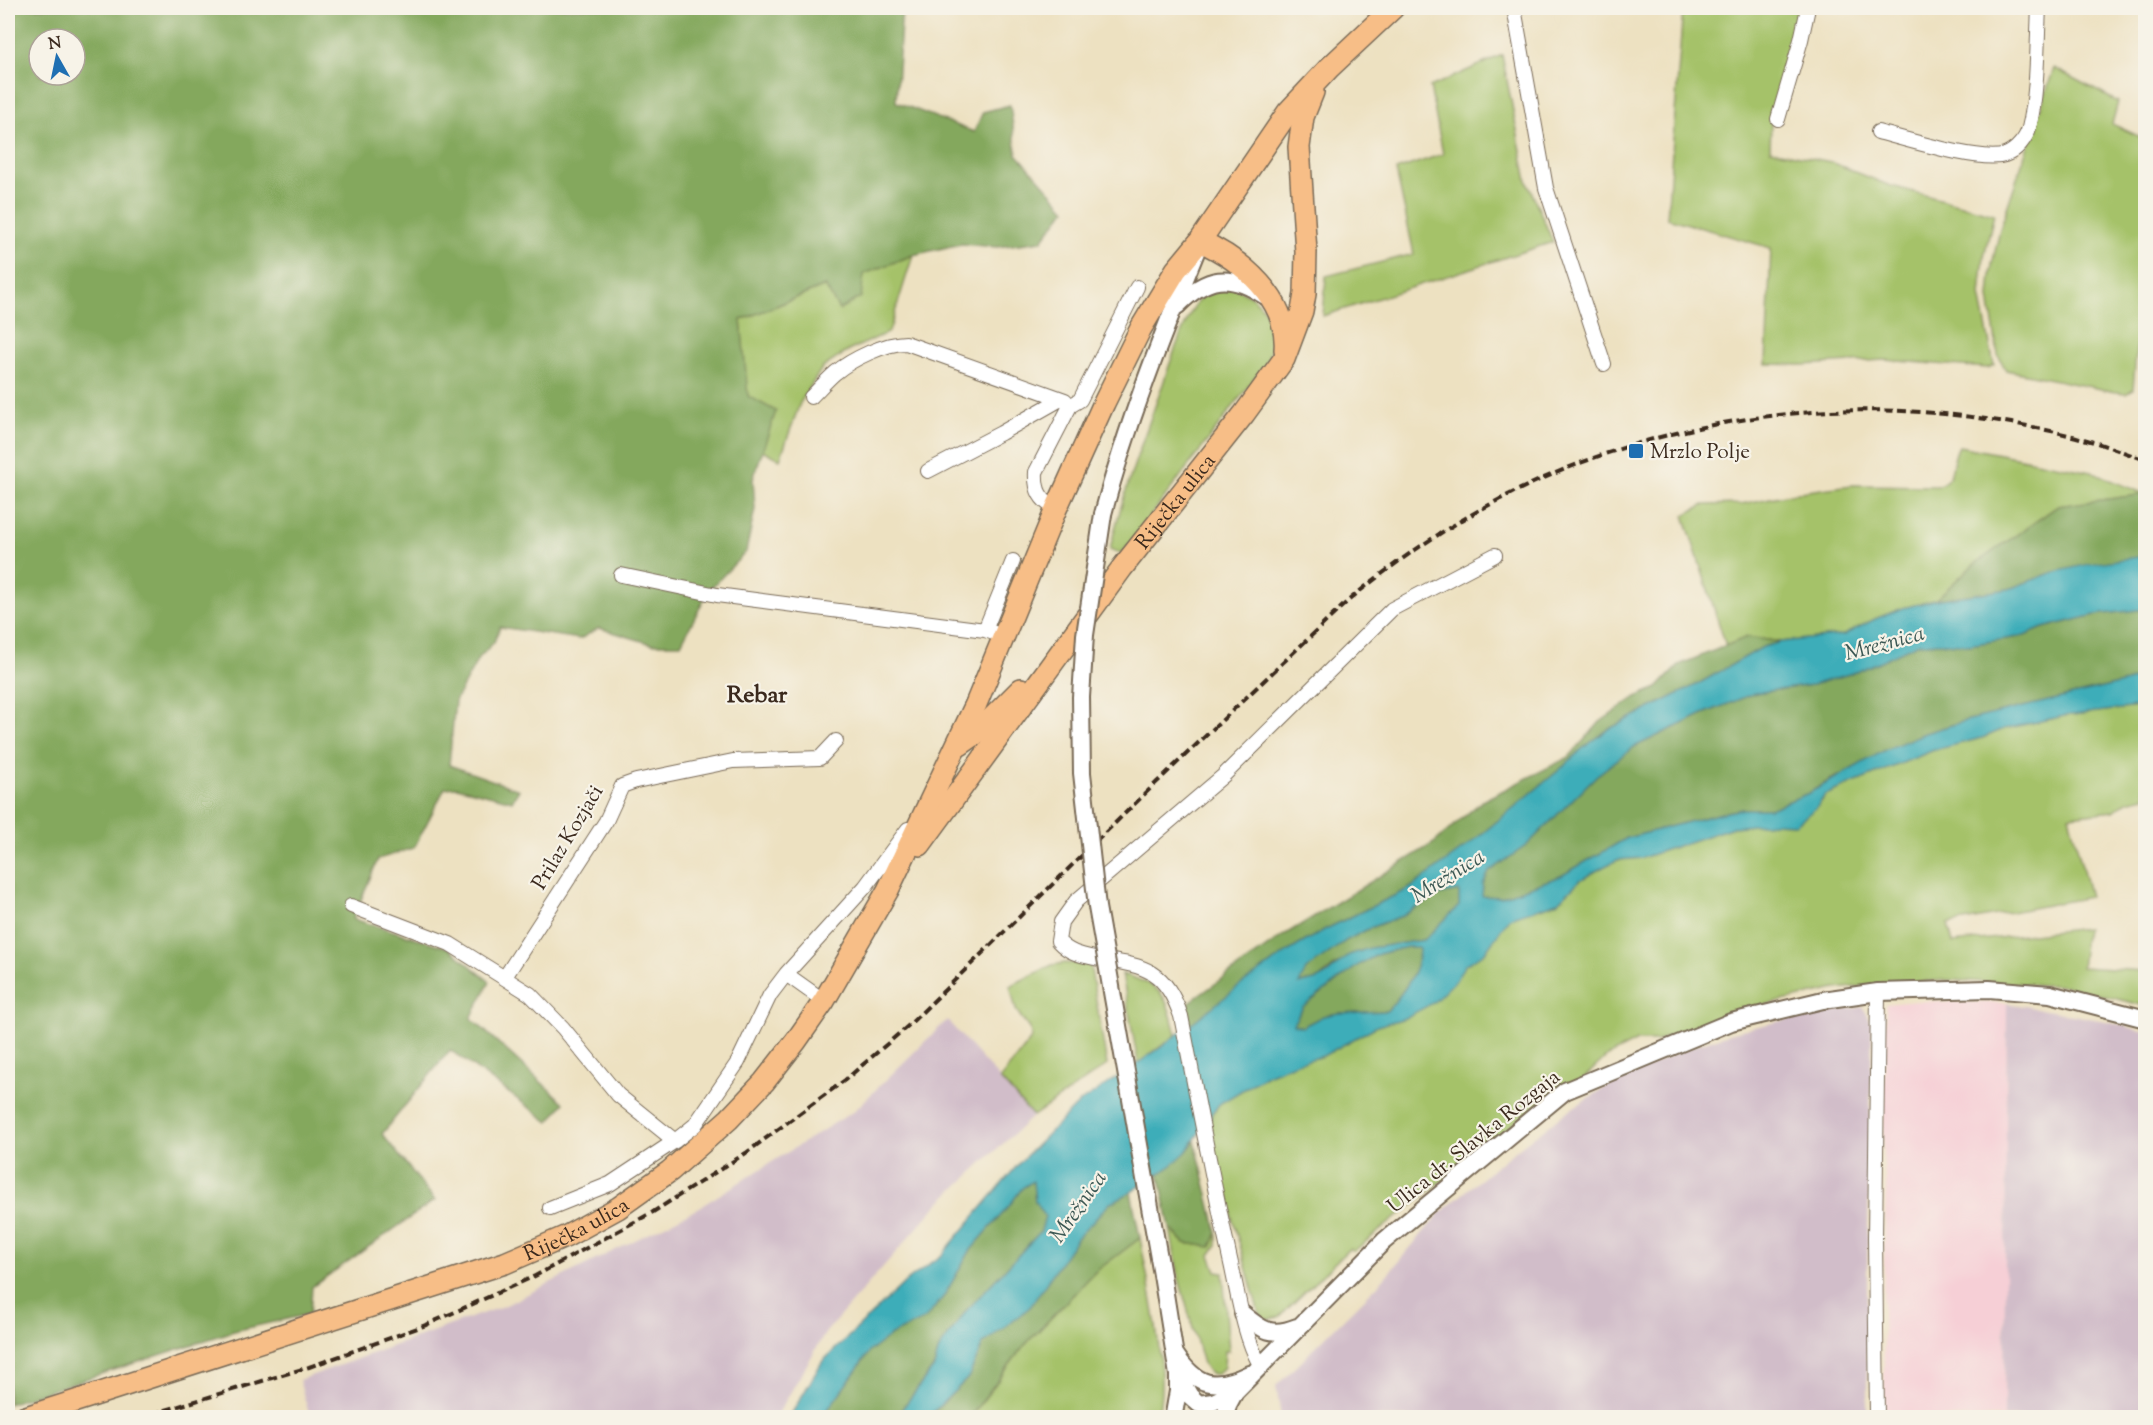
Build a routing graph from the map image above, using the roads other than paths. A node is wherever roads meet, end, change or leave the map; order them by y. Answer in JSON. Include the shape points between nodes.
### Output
{"nodes":[{"id":1,"x":1393,"y":8,"type":"edge"},
{"id":2,"x":1514,"y":8,"type":"edge"},
{"id":3,"x":1808,"y":8,"type":"edge"},
{"id":4,"x":2039,"y":8,"type":"edge"},
{"id":5,"x":1329,"y":68,"type":"junction"},
{"id":6,"x":1778,"y":119,"type":"dead end"},
{"id":7,"x":1878,"y":132,"type":"dead end"},
{"id":8,"x":1200,"y":241,"type":"junction"},
{"id":9,"x":1137,"y":287,"type":"dead end"},
{"id":10,"x":1271,"y":300,"type":"junction"},
{"id":11,"x":1172,"y":311,"type":"junction"},
{"id":12,"x":1284,"y":359,"type":"junction"},
{"id":13,"x":1604,"y":364,"type":"dead end"},
{"id":14,"x":811,"y":397,"type":"dead end"},
{"id":15,"x":1066,"y":402,"type":"junction"},
{"id":16,"x":928,"y":471,"type":"dead end"},
{"id":17,"x":1056,"y":508,"type":"junction"},
{"id":18,"x":1495,"y":555,"type":"dead end"},
{"id":19,"x":1013,"y":561,"type":"dead end"},
{"id":20,"x":621,"y":575,"type":"dead end"},
{"id":21,"x":994,"y":633,"type":"junction"},
{"id":22,"x":1066,"y":644,"type":"junction"},
{"id":23,"x":836,"y":741,"type":"dead end"},
{"id":24,"x":956,"y":747,"type":"junction"},
{"id":25,"x":936,"y":788,"type":"junction"},
{"id":26,"x":888,"y":890,"type":"junction"},
{"id":27,"x":351,"y":906,"type":"dead end"},
{"id":28,"x":786,"y":974,"type":"junction"},
{"id":29,"x":505,"y":977,"type":"junction"},
{"id":30,"x":1878,"y":992,"type":"junction"},
{"id":31,"x":824,"y":1001,"type":"junction"},
{"id":32,"x":2145,"y":1018,"type":"edge"},
{"id":33,"x":675,"y":1141,"type":"junction"},
{"id":34,"x":550,"y":1208,"type":"dead end"},
{"id":35,"x":1243,"y":1314,"type":"junction"},
{"id":36,"x":1298,"y":1327,"type":"junction"},
{"id":37,"x":1174,"y":1352,"type":"junction"},
{"id":38,"x":1258,"y":1368,"type":"junction"},
{"id":39,"x":1178,"y":1374,"type":"junction"},
{"id":40,"x":1235,"y":1392,"type":"junction"},
{"id":41,"x":1199,"y":1404,"type":"junction"},
{"id":42,"x":1172,"y":1416,"type":"edge"},
{"id":43,"x":23,"y":1418,"type":"edge"},
{"id":44,"x":1219,"y":1418,"type":"edge"},
{"id":45,"x":1225,"y":1418,"type":"edge"},
{"id":46,"x":1877,"y":1418,"type":"edge"}],
"edges":[{"from":1,"to":5,"type":"main road","name":"Riječka ulica"},
{"from":2,"to":13,"type":"street","via":[[1546,188]]},
{"from":3,"to":6,"type":"street"},
{"from":4,"to":7,"type":"street","via":[[2029,129],[2021,144],[2005,155],[1980,156]]},
{"from":5,"to":8,"type":"main road","name":"Riječka ulica","via":[[1288,112]]},
{"from":5,"to":12,"type":"main road","name":"Riječka ulica","via":[[1303,117],[1299,147],[1305,294]]},
{"from":8,"to":10,"type":"main road","via":[[1248,271]]},
{"from":8,"to":11,"type":"street"},
{"from":8,"to":17,"type":"main road","name":"Riječka ulica","via":[[1176,270],[1141,328]]},
{"from":9,"to":15,"type":"street","via":[[1080,400]]},
{"from":10,"to":11,"type":"street","via":[[1247,285],[1222,280],[1200,286]]},
{"from":10,"to":12,"type":"main road","via":[[1282,321]]},
{"from":11,"to":37,"type":"street","bridge":true,"via":[[1122,446],[1103,514],[1085,635],[1081,697],[1082,773],[1097,907]]},
{"from":12,"to":22,"type":"main road","name":"Riječka ulica"},
{"from":14,"to":15,"type":"street","via":[[835,373],[868,353],[906,343]]},
{"from":15,"to":16,"type":"street"},
{"from":15,"to":17,"type":"street","via":[[1036,472],[1040,496]]},
{"from":17,"to":21,"type":"main road","name":"Riječka ulica"},
{"from":18,"to":35,"type":"street","via":[[1392,609],[1223,776],[1076,902],[1061,922],[1059,941],[1066,949],[1147,970],[1174,995]]},
{"from":19,"to":21,"type":"street"},
{"from":20,"to":21,"type":"street","via":[[717,595]]},
{"from":21,"to":24,"type":"main road","name":"Riječka ulica","via":[[976,704]]},
{"from":22,"to":24,"type":"main road","via":[[977,733]]},
{"from":22,"to":26,"type":"main road","name":"Riječka ulica"},
{"from":23,"to":29,"type":"street","name":"Prilaz Kozjači","via":[[820,758],[733,760],[622,786],[606,821]]},
{"from":24,"to":25,"type":"main road","name":"Riječka ulica"},
{"from":25,"to":26,"type":"main road","name":"Riječka ulica"},
{"from":25,"to":28,"type":"street","name":"Riječka ulica","via":[[865,887]]},
{"from":26,"to":31,"type":"main road","name":"Riječka ulica"},
{"from":27,"to":29,"type":"street","via":[[450,944]]},
{"from":28,"to":31,"type":"street"},
{"from":28,"to":33,"type":"street","name":"Riječka ulica","via":[[770,995],[738,1062],[695,1125]]},
{"from":29,"to":33,"type":"street","via":[[530,994],[563,1028],[618,1095]]},
{"from":30,"to":32,"type":"street","name":"Ulica dr. Slavka Rozgaja","via":[[1989,989],[2050,994]]},
{"from":30,"to":36,"type":"street","name":"Ulica dr. Slavka Rozgaja","via":[[1823,1000],[1731,1022],[1565,1091],[1384,1242]]},
{"from":30,"to":46,"type":"street"},
{"from":31,"to":43,"type":"main road","name":"Riječka ulica","via":[[764,1082],[729,1119],[670,1171],[618,1208],[567,1236],[505,1263]]},
{"from":33,"to":34,"type":"street","name":"Riječka ulica","via":[[610,1184]]},
{"from":35,"to":36,"type":"street","via":[[1259,1328],[1271,1332]]},
{"from":35,"to":38,"type":"street"},
{"from":36,"to":38,"type":"street","name":"Ulica dr. Slavka Rozgaja"},
{"from":37,"to":38,"type":"street","via":[[1194,1377],[1206,1383],[1228,1383]]},
{"from":37,"to":39,"type":"street"},
{"from":38,"to":40,"type":"street","name":"Ulica dr. Slavka Rozgaja"},
{"from":39,"to":41,"type":"street"},
{"from":39,"to":42,"type":"street"},
{"from":40,"to":41,"type":"street","name":"Ulica dr. Slavka Rozgaja"},
{"from":40,"to":45,"type":"street","name":"Ulica dr. Slavka Rozgaja"},
{"from":41,"to":42,"type":"street","name":"Ulica dr. Slavka Rozgaja","via":[[1181,1408]]},
{"from":41,"to":44,"type":"street"}]}
